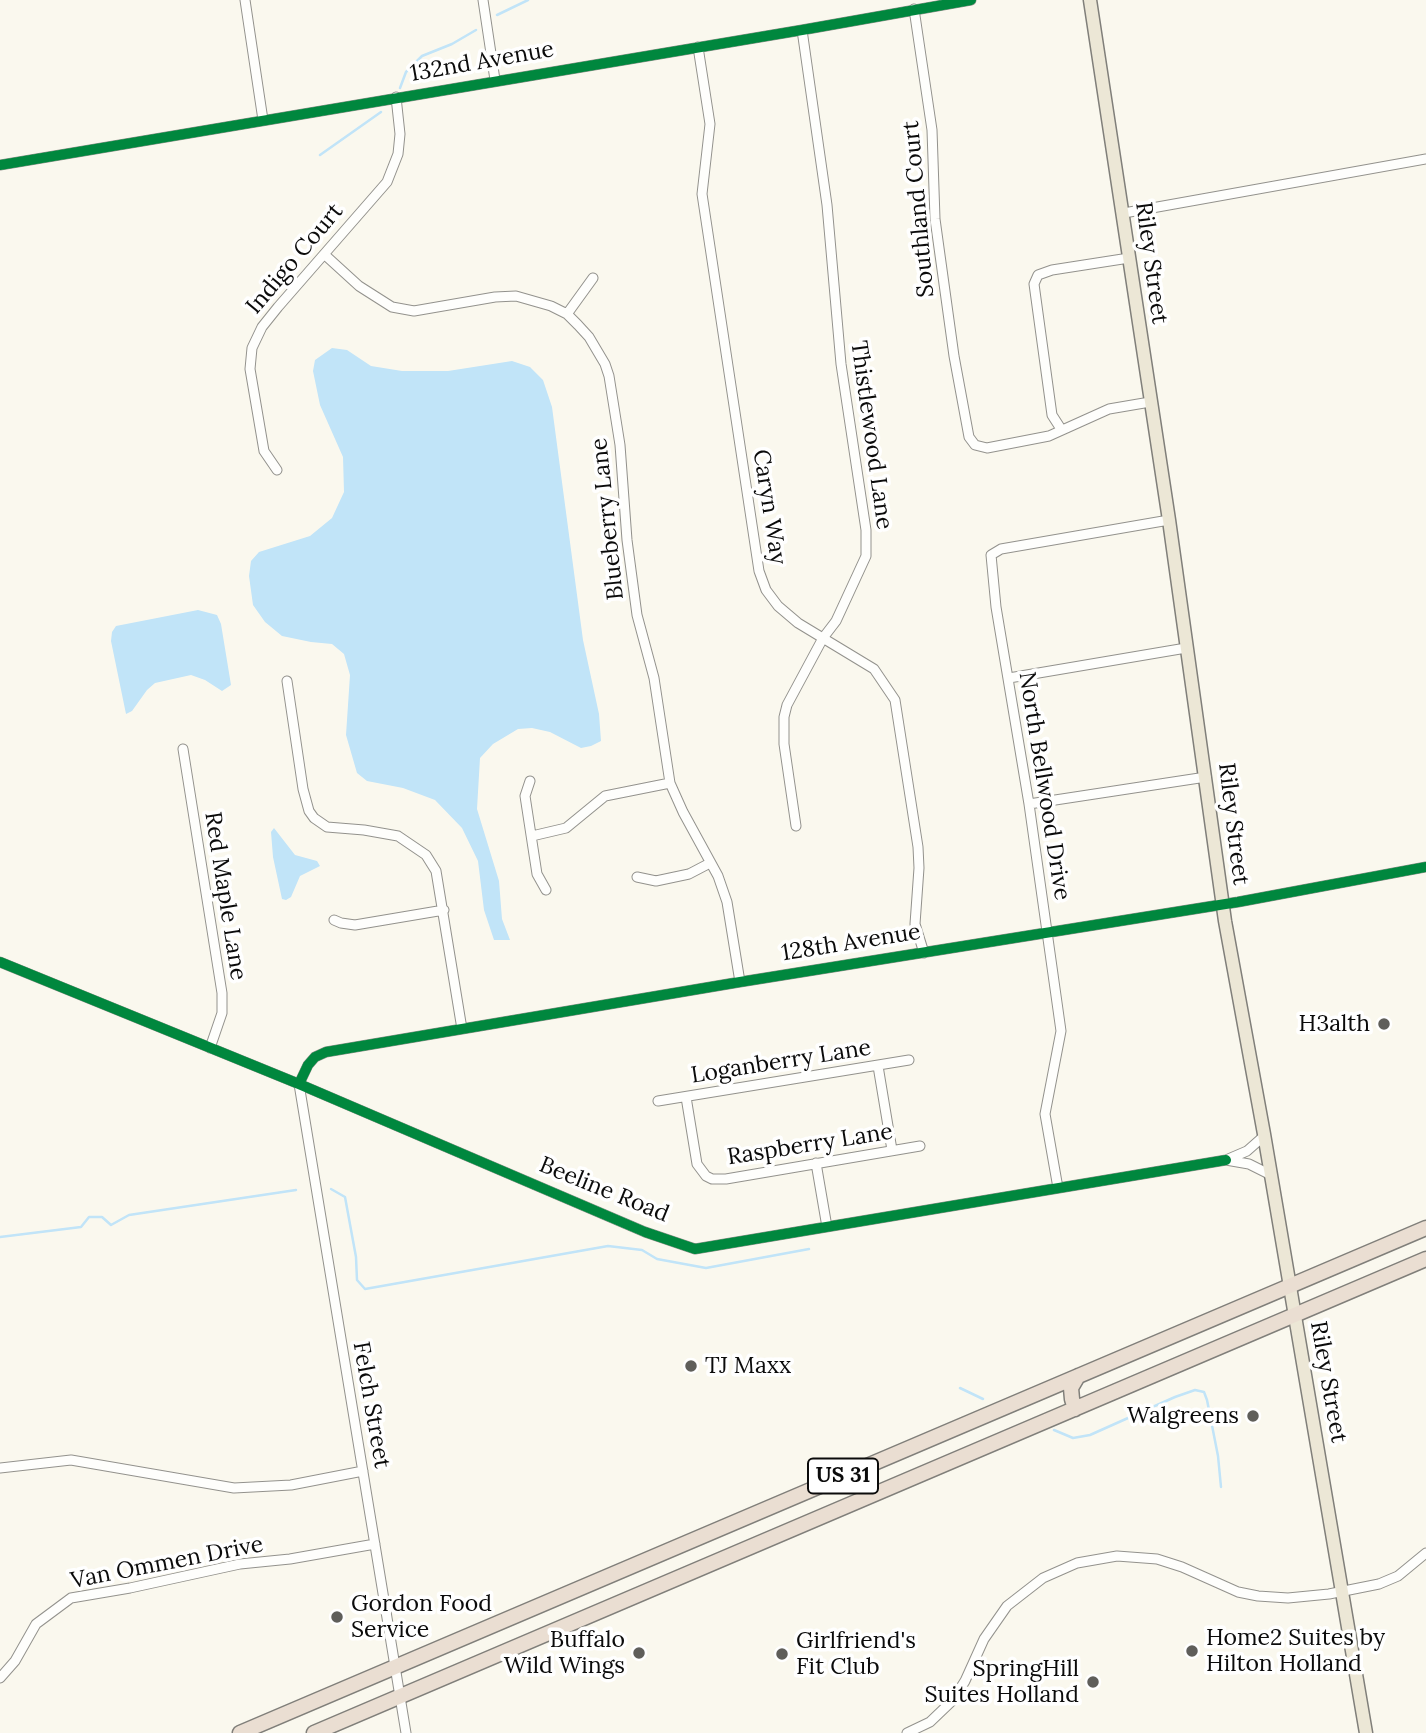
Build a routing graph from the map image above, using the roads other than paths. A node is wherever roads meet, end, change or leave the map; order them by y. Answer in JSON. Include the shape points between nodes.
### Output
{"nodes":[{"id":1,"x":245,"y":0,"type":"edge"},
{"id":2,"x":482,"y":0,"type":"edge"},
{"id":3,"x":971,"y":0,"type":"edge"},
{"id":4,"x":1090,"y":0,"type":"edge"},
{"id":5,"x":914,"y":9,"type":"junction"},
{"id":6,"x":802,"y":30,"type":"junction"},
{"id":7,"x":698,"y":47,"type":"junction"},
{"id":8,"x":495,"y":80,"type":"junction"},
{"id":9,"x":396,"y":97,"type":"junction"},
{"id":10,"x":263,"y":120,"type":"junction"},
{"id":11,"x":398,"y":121,"type":"joint"},
{"id":12,"x":1426,"y":159,"type":"edge"},
{"id":13,"x":0,"y":164,"type":"edge"},
{"id":14,"x":1124,"y":213,"type":"junction"},
{"id":15,"x":325,"y":255,"type":"junction"},
{"id":16,"x":1129,"y":258,"type":"junction"},
{"id":17,"x":593,"y":278,"type":"dead end"},
{"id":18,"x":567,"y":314,"type":"junction"},
{"id":19,"x":1150,"y":402,"type":"junction"},
{"id":20,"x":1061,"y":429,"type":"junction"},
{"id":21,"x":277,"y":470,"type":"dead end"},
{"id":22,"x":1169,"y":520,"type":"junction"},
{"id":23,"x":823,"y":638,"type":"junction"},
{"id":24,"x":1186,"y":648,"type":"junction"},
{"id":25,"x":1009,"y":678,"type":"junction"},
{"id":26,"x":287,"y":681,"type":"dead end"},
{"id":27,"x":183,"y":749,"type":"dead end"},
{"id":28,"x":1206,"y":778,"type":"junction"},
{"id":29,"x":530,"y":781,"type":"dead end"},
{"id":30,"x":670,"y":783,"type":"junction"},
{"id":31,"x":1029,"y":804,"type":"junction"},
{"id":32,"x":796,"y":826,"type":"dead end"},
{"id":33,"x":531,"y":836,"type":"junction"},
{"id":34,"x":710,"y":863,"type":"junction"},
{"id":35,"x":1426,"y":867,"type":"edge"},
{"id":36,"x":637,"y":877,"type":"dead end"},
{"id":37,"x":546,"y":890,"type":"dead end"},
{"id":38,"x":1222,"y":904,"type":"junction"},
{"id":39,"x":444,"y":910,"type":"junction"},
{"id":40,"x":334,"y":920,"type":"dead end"},
{"id":41,"x":1047,"y":933,"type":"junction"},
{"id":42,"x":923,"y":953,"type":"junction"},
{"id":43,"x":0,"y":962,"type":"edge"},
{"id":44,"x":740,"y":982,"type":"junction"},
{"id":45,"x":462,"y":1029,"type":"junction"},
{"id":46,"x":210,"y":1048,"type":"junction"},
{"id":47,"x":909,"y":1060,"type":"dead end"},
{"id":48,"x":878,"y":1066,"type":"junction"},
{"id":49,"x":299,"y":1084,"type":"junction"},
{"id":50,"x":686,"y":1097,"type":"junction"},
{"id":51,"x":658,"y":1101,"type":"dead end"},
{"id":52,"x":1264,"y":1136,"type":"junction"},
{"id":53,"x":920,"y":1146,"type":"dead end"},
{"id":54,"x":892,"y":1150,"type":"junction"},
{"id":55,"x":1226,"y":1160,"type":"junction"},
{"id":56,"x":816,"y":1163,"type":"junction"},
{"id":57,"x":1271,"y":1175,"type":"junction"},
{"id":58,"x":1058,"y":1188,"type":"junction"},
{"id":59,"x":827,"y":1227,"type":"junction"},
{"id":60,"x":1426,"y":1228,"type":"edge"},
{"id":61,"x":1426,"y":1259,"type":"edge"},
{"id":62,"x":1290,"y":1286,"type":"junction"},
{"id":63,"x":1295,"y":1315,"type":"junction"},
{"id":64,"x":1078,"y":1376,"type":"junction"},
{"id":65,"x":1076,"y":1409,"type":"junction"},
{"id":66,"x":0,"y":1468,"type":"edge"},
{"id":67,"x":363,"y":1471,"type":"junction"},
{"id":68,"x":375,"y":1544,"type":"junction"},
{"id":69,"x":1426,"y":1553,"type":"edge"},
{"id":70,"x":608,"y":1576,"type":"junction"},
{"id":71,"x":1342,"y":1591,"type":"junction"},
{"id":72,"x":607,"y":1608,"type":"junction"},
{"id":73,"x":396,"y":1666,"type":"junction"},
{"id":74,"x":0,"y":1678,"type":"edge"},
{"id":75,"x":400,"y":1696,"type":"junction"},
{"id":76,"x":240,"y":1733,"type":"edge"},
{"id":77,"x":314,"y":1733,"type":"edge"},
{"id":78,"x":407,"y":1733,"type":"edge"},
{"id":79,"x":907,"y":1733,"type":"edge"},
{"id":80,"x":1366,"y":1733,"type":"edge"}],
"edges":[{"from":1,"to":10,"type":"street"},
{"from":2,"to":8,"type":"street"},
{"from":3,"to":5,"type":"street","name":"132nd Avenue"},
{"from":4,"to":14,"type":"main road","name":"Riley Street"},
{"from":5,"to":6,"type":"street","name":"132nd Avenue"},
{"from":5,"to":20,"type":"street","name":"Southland Court","via":[[932,130],[935,219],[969,437],[975,445],[987,448],[1049,436]]},
{"from":6,"to":7,"type":"street","name":"132nd Avenue"},
{"from":6,"to":23,"type":"street","name":"Thistlewood Lane","via":[[827,205],[841,364],[866,530],[866,556],[836,621]]},
{"from":7,"to":8,"type":"street","name":"132nd Avenue"},
{"from":7,"to":23,"type":"street","name":"Caryn Way","via":[[710,124],[702,194],[753,548],[772,598],[798,623]]},
{"from":8,"to":9,"type":"street","name":"132nd Avenue"},
{"from":9,"to":10,"type":"street","name":"132nd Avenue"},
{"from":9,"to":11,"type":"street","name":"132nd Avenue"},
{"from":10,"to":13,"type":"street","name":"132nd Avenue"},
{"from":11,"to":15,"type":"street","name":"Indigo Court","via":[[398,154],[387,182]]},
{"from":12,"to":14,"type":"street"},
{"from":14,"to":16,"type":"main road","name":"Riley Street"},
{"from":15,"to":18,"type":"street","name":"Blueberry Lane","via":[[359,286],[392,307],[414,311],[516,296]]},
{"from":15,"to":21,"type":"street","name":"Indigo Court","via":[[262,327],[252,348],[250,369],[264,451]]},
{"from":16,"to":19,"type":"main road","name":"Riley Street"},
{"from":16,"to":20,"type":"street","via":[[1052,270],[1038,275],[1034,284],[1052,415]]},
{"from":17,"to":18,"type":"street"},
{"from":18,"to":30,"type":"street","name":"Blueberry Lane","via":[[589,337],[610,376],[637,615],[654,678]]},
{"from":19,"to":20,"type":"street","via":[[1110,409]]},
{"from":19,"to":22,"type":"main road","name":"Riley Street"},
{"from":22,"to":24,"type":"main road","name":"Riley Street"},
{"from":22,"to":25,"type":"street","name":"North Bellwood Drive","via":[[1001,549],[991,555]]},
{"from":23,"to":32,"type":"street","name":"Thistlewood Lane","via":[[784,717]]},
{"from":23,"to":42,"type":"street","name":"Caryn Way","via":[[874,669],[895,700],[918,847],[915,924]]},
{"from":24,"to":25,"type":"street"},
{"from":24,"to":28,"type":"main road","name":"Riley Street"},
{"from":25,"to":31,"type":"street","name":"North Bellwood Drive"},
{"from":26,"to":39,"type":"street","via":[[309,811],[327,827],[392,834],[415,846],[436,872]]},
{"from":27,"to":46,"type":"street","name":"Red Maple Lane","via":[[222,993],[222,1013]]},
{"from":28,"to":31,"type":"street"},
{"from":28,"to":38,"type":"main road","name":"Riley Street"},
{"from":29,"to":33,"type":"street","via":[[525,796]]},
{"from":30,"to":33,"type":"street","via":[[605,796],[566,828]]},
{"from":30,"to":34,"type":"street","name":"Blueberry Lane"},
{"from":31,"to":41,"type":"street","name":"North Bellwood Drive"},
{"from":33,"to":37,"type":"street","via":[[537,874]]},
{"from":34,"to":36,"type":"street","via":[[678,877],[656,881]]},
{"from":34,"to":44,"type":"street","name":"Blueberry Lane","via":[[727,902]]},
{"from":35,"to":38,"type":"street","name":"128th Avenue"},
{"from":38,"to":41,"type":"street","name":"128th Avenue"},
{"from":38,"to":52,"type":"main road","name":"Riley Street"},
{"from":39,"to":40,"type":"street","via":[[355,925]]},
{"from":39,"to":45,"type":"street"},
{"from":41,"to":42,"type":"street","name":"128th Avenue"},
{"from":41,"to":58,"type":"street","name":"North Bellwood Drive","via":[[1061,1031],[1045,1114]]},
{"from":42,"to":44,"type":"street","name":"128th Avenue"},
{"from":43,"to":46,"type":"street","name":"Beeline Road"},
{"from":44,"to":45,"type":"street","name":"128th Avenue"},
{"from":45,"to":49,"type":"street","name":"128th Avenue","via":[[326,1052],[308,1065]]},
{"from":46,"to":49,"type":"street","name":"Beeline Road"},
{"from":47,"to":48,"type":"street","name":"Loganberry Lane"},
{"from":48,"to":50,"type":"street","name":"Loganberry Lane"},
{"from":48,"to":54,"type":"street"},
{"from":49,"to":59,"type":"street","name":"Beeline Road","via":[[645,1232],[695,1249]]},
{"from":49,"to":67,"type":"street","name":"Felch Street"},
{"from":50,"to":51,"type":"street","name":"Loganberry Lane"},
{"from":50,"to":56,"type":"street","name":"Raspberry Lane","via":[[694,1157],[706,1176],[726,1179]]},
{"from":52,"to":55,"type":"street","name":"Beeline Road","via":[[1247,1151]]},
{"from":52,"to":57,"type":"main road","name":"Riley Street"},
{"from":53,"to":54,"type":"street","name":"Raspberry Lane"},
{"from":54,"to":56,"type":"street","name":"Raspberry Lane"},
{"from":55,"to":57,"type":"street","name":"Beeline Road","via":[[1250,1164]]},
{"from":55,"to":58,"type":"street","name":"Beeline Road"},
{"from":56,"to":59,"type":"street"},
{"from":57,"to":62,"type":"main road","name":"Riley Street"},
{"from":58,"to":59,"type":"street","name":"Beeline Road"},
{"from":60,"to":62,"type":"highway","number":"US 31"},
{"from":61,"to":63,"type":"highway","number":"US 31"},
{"from":62,"to":63,"type":"main road","name":"Riley Street"},
{"from":62,"to":64,"type":"highway","number":"US 31"},
{"from":63,"to":65,"type":"highway","number":"US 31"},
{"from":63,"to":71,"type":"main road","name":"Riley Street"},
{"from":64,"to":65,"type":"highway","via":[[1071,1388]]},
{"from":64,"to":70,"type":"highway","number":"US 31"},
{"from":65,"to":72,"type":"highway","number":"US 31"},
{"from":66,"to":67,"type":"street","via":[[71,1460],[234,1488],[291,1485]]},
{"from":67,"to":68,"type":"street","name":"Felch Street"},
{"from":68,"to":73,"type":"street","name":"Felch Street"},
{"from":68,"to":74,"type":"street","name":"Van Ommen Drive","via":[[240,1564],[71,1598],[36,1624]]},
{"from":69,"to":71,"type":"street","via":[[1398,1577]]},
{"from":70,"to":72,"type":"highway","via":[[613,1592]]},
{"from":70,"to":73,"type":"highway","number":"US 31"},
{"from":71,"to":79,"type":"street","via":[[1268,1598],[1227,1588],[1157,1559],[1117,1556],[1077,1563],[1043,1578],[1007,1606],[984,1639],[953,1700],[930,1722]]},
{"from":71,"to":80,"type":"main road","name":"Riley Street"},
{"from":72,"to":75,"type":"highway","number":"US 31"},
{"from":73,"to":75,"type":"street","name":"Felch Street"},
{"from":73,"to":76,"type":"highway","number":"US 31"},
{"from":75,"to":77,"type":"highway","number":"US 31"},
{"from":75,"to":78,"type":"street","name":"Felch Street"}]}
